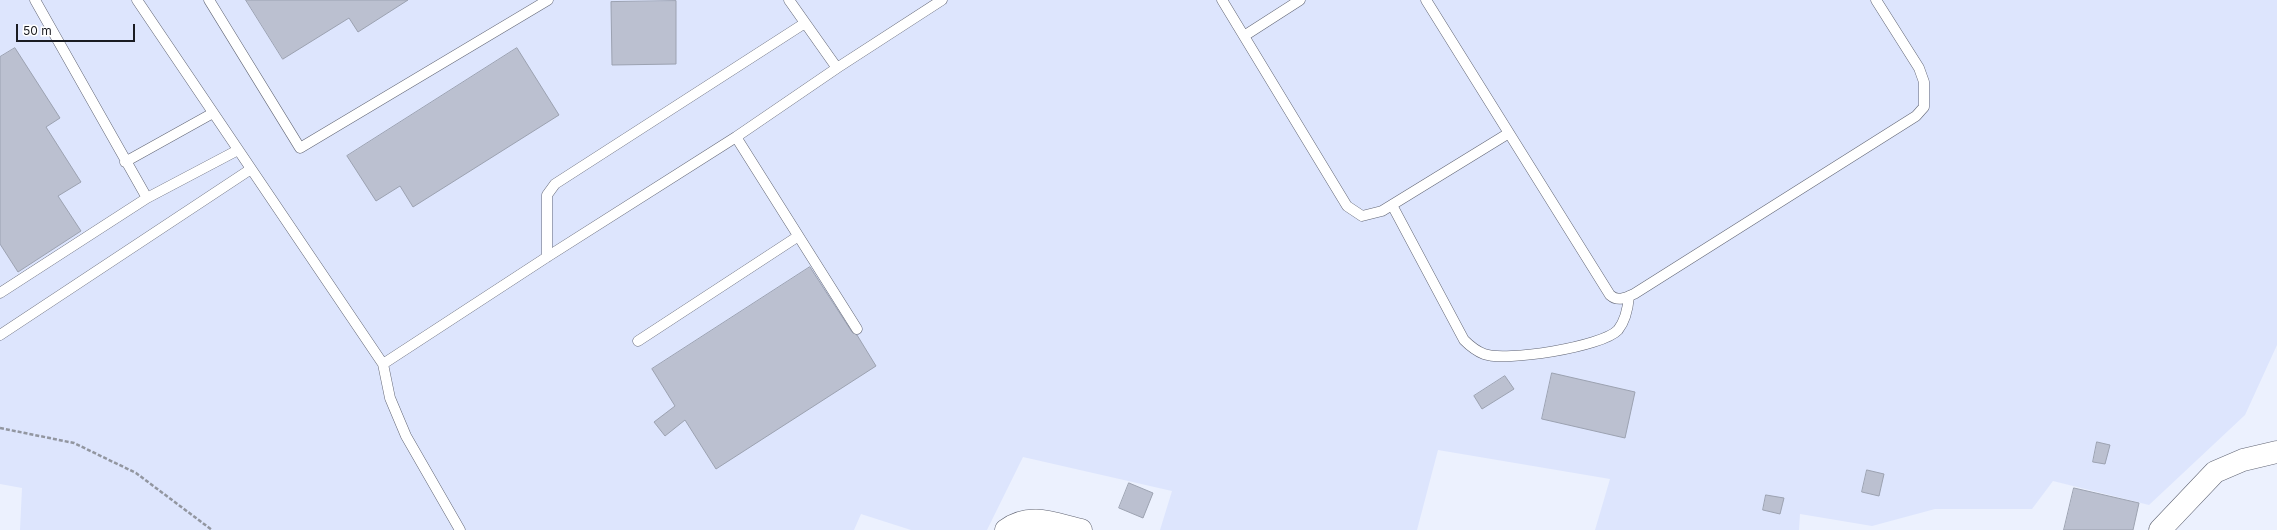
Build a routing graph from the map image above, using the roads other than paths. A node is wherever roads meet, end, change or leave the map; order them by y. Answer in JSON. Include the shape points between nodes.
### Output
{"nodes":[{"id":1,"x":35,"y":0,"type":"edge"},
{"id":2,"x":136,"y":0,"type":"edge"},
{"id":3,"x":209,"y":0,"type":"edge"},
{"id":4,"x":548,"y":0,"type":"edge"},
{"id":5,"x":789,"y":0,"type":"edge"},
{"id":6,"x":942,"y":0,"type":"edge"},
{"id":7,"x":1222,"y":0,"type":"edge"},
{"id":8,"x":1300,"y":0,"type":"edge"},
{"id":9,"x":1876,"y":0,"type":"edge"},
{"id":10,"x":1428,"y":1,"type":"edge"},
{"id":11,"x":805,"y":23,"type":"junction"},
{"id":12,"x":1244,"y":36,"type":"junction"},
{"id":13,"x":837,"y":68,"type":"junction"},
{"id":14,"x":213,"y":113,"type":"junction"},
{"id":15,"x":1509,"y":133,"type":"junction"},
{"id":16,"x":736,"y":137,"type":"junction"},
{"id":17,"x":238,"y":150,"type":"junction"},
{"id":18,"x":125,"y":162,"type":"junction"},
{"id":19,"x":251,"y":170,"type":"junction"},
{"id":20,"x":147,"y":198,"type":"junction"},
{"id":21,"x":1392,"y":205,"type":"junction"},
{"id":22,"x":797,"y":237,"type":"junction"},
{"id":23,"x":547,"y":257,"type":"junction"},
{"id":24,"x":0,"y":293,"type":"edge"},
{"id":25,"x":1629,"y":296,"type":"junction"},
{"id":26,"x":857,"y":329,"type":"dead end"},
{"id":27,"x":0,"y":336,"type":"edge"},
{"id":28,"x":638,"y":341,"type":"dead end"},
{"id":29,"x":383,"y":364,"type":"junction"},
{"id":30,"x":2277,"y":452,"type":"edge"},
{"id":31,"x":460,"y":530,"type":"edge"},
{"id":32,"x":1006,"y":530,"type":"edge"},
{"id":33,"x":1081,"y":530,"type":"edge"},
{"id":34,"x":2160,"y":530,"type":"edge"}],
"edges":[{"from":1,"to":18,"type":"lane"},
{"from":2,"to":14,"type":"lane"},
{"from":3,"to":4,"type":"lane","via":[[300,148]]},
{"from":5,"to":11,"type":"lane"},
{"from":6,"to":13,"type":"lane"},
{"from":7,"to":12,"type":"lane"},
{"from":8,"to":12,"type":"lane"},
{"from":9,"to":25,"type":"lane","via":[[1919,68],[1924,82],[1924,107],[1916,116]]},
{"from":10,"to":15,"type":"lane"},
{"from":11,"to":13,"type":"lane"},
{"from":11,"to":23,"type":"lane","via":[[555,184],[547,195]]},
{"from":12,"to":21,"type":"lane","via":[[1347,206],[1362,216]]},
{"from":13,"to":16,"type":"lane"},
{"from":14,"to":17,"type":"lane"},
{"from":14,"to":18,"type":"lane"},
{"from":15,"to":21,"type":"lane"},
{"from":15,"to":25,"type":"lane","via":[[1610,295],[1615,299]]},
{"from":16,"to":22,"type":"lane"},
{"from":16,"to":23,"type":"lane"},
{"from":17,"to":19,"type":"lane"},
{"from":17,"to":20,"type":"lane"},
{"from":18,"to":20,"type":"lane"},
{"from":19,"to":27,"type":"lane"},
{"from":19,"to":29,"type":"lane"},
{"from":20,"to":24,"type":"lane"},
{"from":21,"to":25,"type":"lane","via":[[1464,340],[1485,355],[1557,352],[1608,337],[1618,330],[1623,322],[1628,311]]},
{"from":22,"to":26,"type":"lane"},
{"from":22,"to":28,"type":"lane"},
{"from":23,"to":29,"type":"lane"},
{"from":29,"to":31,"type":"lane","via":[[390,398],[406,436]]},
{"from":30,"to":34,"type":"street","via":[[2243,460],[2215,472]]},
{"from":32,"to":33,"type":"street","via":[[1017,522],[1034,520]]}]}
